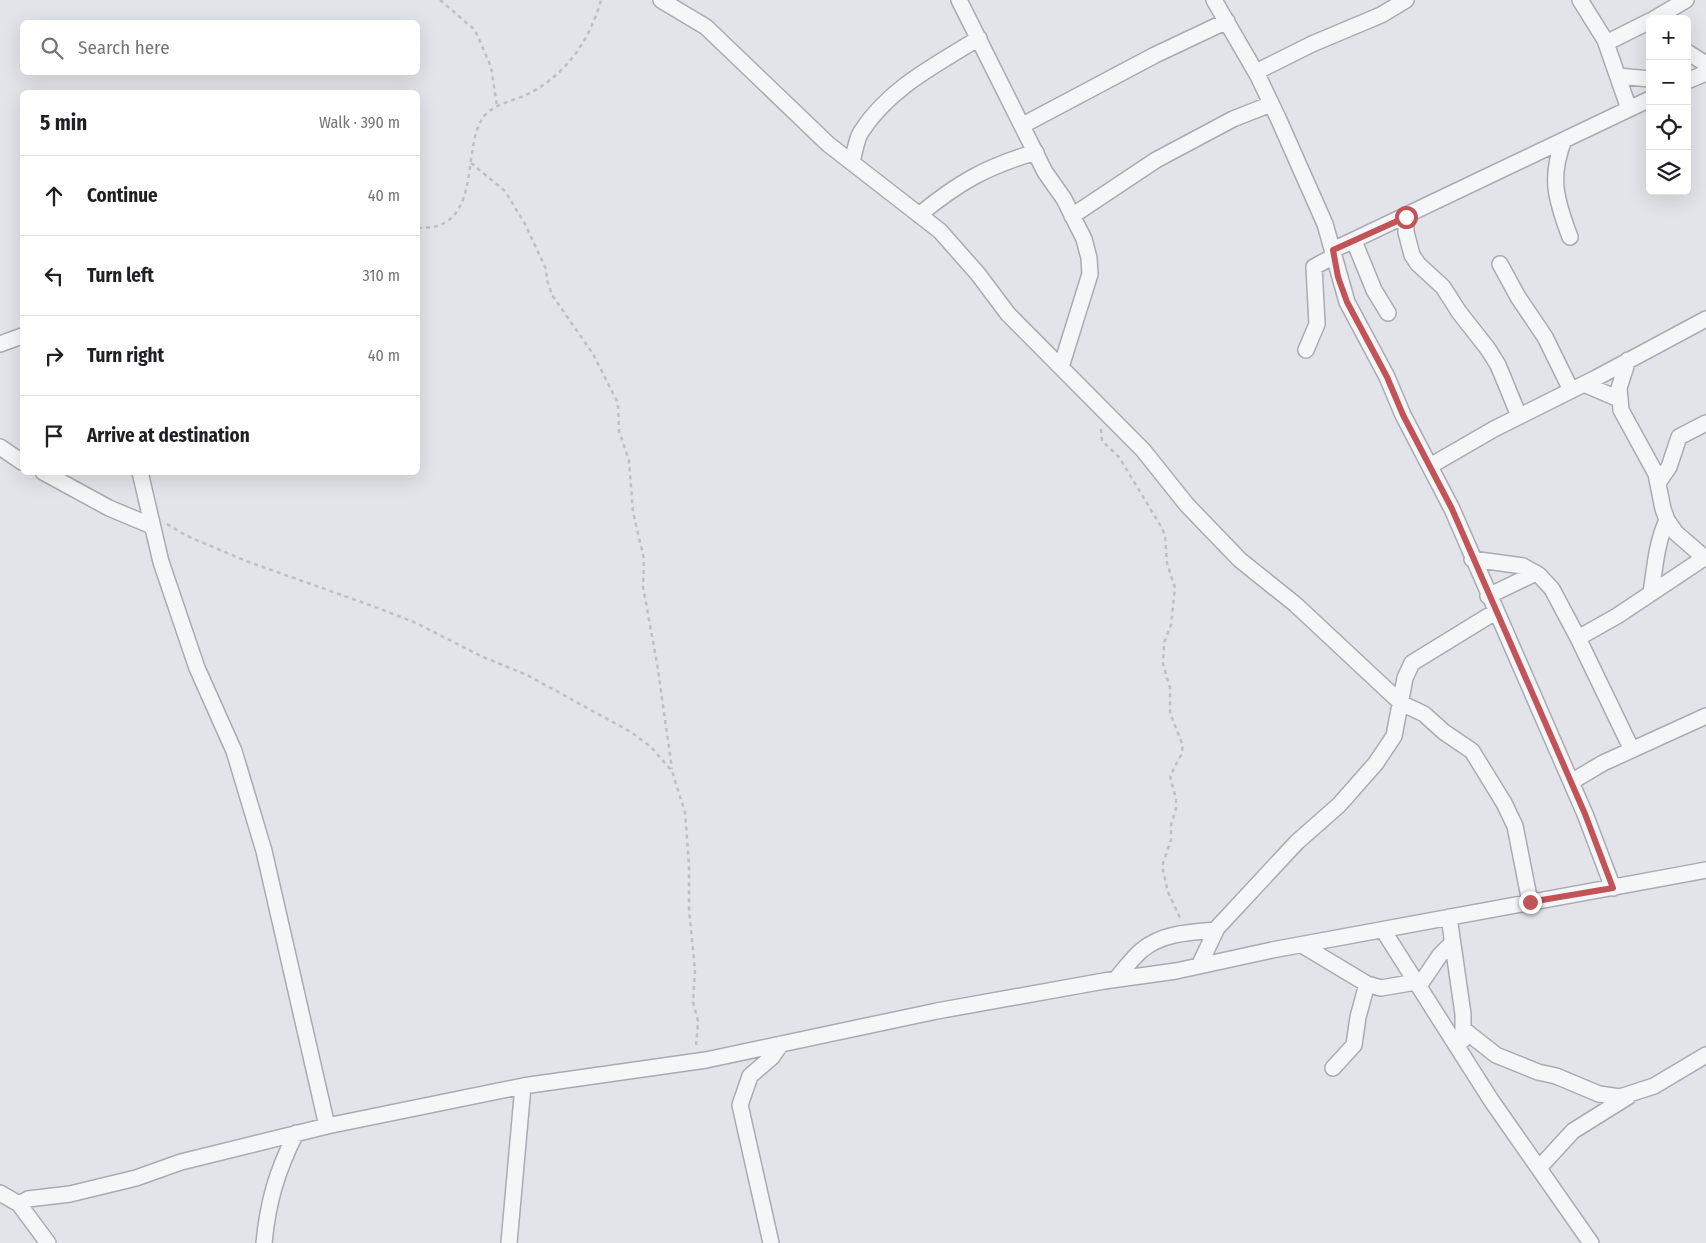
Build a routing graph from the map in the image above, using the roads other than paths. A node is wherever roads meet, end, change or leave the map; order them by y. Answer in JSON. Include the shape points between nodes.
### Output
{"nodes":[{"id":1,"x":660,"y":0,"type":"edge"},
{"id":2,"x":959,"y":0,"type":"edge"},
{"id":3,"x":1214,"y":0,"type":"edge"},
{"id":4,"x":1406,"y":0,"type":"edge"},
{"id":5,"x":1581,"y":0,"type":"edge"},
{"id":6,"x":1686,"y":0,"type":"edge"},
{"id":7,"x":1661,"y":15,"type":"edge"},
{"id":8,"x":1227,"y":21,"type":"junction"},
{"id":9,"x":1646,"y":23,"type":"edge"},
{"id":10,"x":979,"y":38,"type":"junction"},
{"id":11,"x":1606,"y":43,"type":"junction"},
{"id":12,"x":1691,"y":55,"type":"edge"},
{"id":13,"x":1706,"y":64,"type":"edge"},
{"id":14,"x":1256,"y":72,"type":"junction"},
{"id":15,"x":1706,"y":73,"type":"edge"},
{"id":16,"x":1618,"y":76,"type":"junction"},
{"id":17,"x":1646,"y":79,"type":"edge"},
{"id":18,"x":1691,"y":79,"type":"edge"},
{"id":19,"x":1646,"y":101,"type":"edge"},
{"id":20,"x":1271,"y":104,"type":"junction"},
{"id":21,"x":1629,"y":109,"type":"junction"},
{"id":22,"x":1023,"y":125,"type":"junction"},
{"id":23,"x":1564,"y":140,"type":"junction"},
{"id":24,"x":1036,"y":152,"type":"junction"},
{"id":25,"x":852,"y":161,"type":"junction"},
{"id":26,"x":919,"y":215,"type":"junction"},
{"id":27,"x":1072,"y":216,"type":"junction"},
{"id":28,"x":1406,"y":217,"type":"junction"},
{"id":29,"x":1570,"y":237,"type":"dead end"},
{"id":30,"x":1354,"y":240,"type":"junction"},
{"id":31,"x":1334,"y":253,"type":"junction"},
{"id":32,"x":1500,"y":264,"type":"dead end"},
{"id":33,"x":1388,"y":313,"type":"dead end"},
{"id":34,"x":1706,"y":319,"type":"edge"},
{"id":35,"x":20,"y":337,"type":"edge"},
{"id":36,"x":0,"y":344,"type":"edge"},
{"id":37,"x":1306,"y":350,"type":"dead end"},
{"id":38,"x":1628,"y":360,"type":"junction"},
{"id":39,"x":1061,"y":367,"type":"junction"},
{"id":40,"x":1577,"y":387,"type":"junction"},
{"id":41,"x":1619,"y":399,"type":"junction"},
{"id":42,"x":1519,"y":416,"type":"junction"},
{"id":43,"x":1706,"y":423,"type":"edge"},
{"id":44,"x":0,"y":447,"type":"edge"},
{"id":45,"x":20,"y":461,"type":"edge"},
{"id":46,"x":1430,"y":466,"type":"junction"},
{"id":47,"x":48,"y":475,"type":"edge"},
{"id":48,"x":141,"y":475,"type":"edge"},
{"id":49,"x":1658,"y":483,"type":"junction"},
{"id":50,"x":151,"y":520,"type":"junction"},
{"id":51,"x":1668,"y":520,"type":"junction"},
{"id":52,"x":1704,"y":556,"type":"edge"},
{"id":53,"x":1472,"y":559,"type":"junction"},
{"id":54,"x":1536,"y":573,"type":"junction"},
{"id":55,"x":1651,"y":594,"type":"junction"},
{"id":56,"x":1488,"y":596,"type":"junction"},
{"id":57,"x":1495,"y":612,"type":"junction"},
{"id":58,"x":1578,"y":638,"type":"junction"},
{"id":59,"x":1401,"y":703,"type":"junction"},
{"id":60,"x":1706,"y":716,"type":"edge"},
{"id":61,"x":1632,"y":750,"type":"junction"},
{"id":62,"x":1571,"y":782,"type":"junction"},
{"id":63,"x":1706,"y":870,"type":"edge"},
{"id":64,"x":1613,"y":888,"type":"junction"},
{"id":65,"x":1530,"y":902,"type":"junction"},
{"id":66,"x":1449,"y":917,"type":"junction"},
{"id":67,"x":1216,"y":930,"type":"junction"},
{"id":68,"x":1383,"y":930,"type":"junction"},
{"id":69,"x":1452,"y":943,"type":"junction"},
{"id":70,"x":1302,"y":945,"type":"junction"},
{"id":71,"x":1199,"y":966,"type":"junction"},
{"id":72,"x":1116,"y":979,"type":"junction"},
{"id":73,"x":1367,"y":984,"type":"junction"},
{"id":74,"x":1417,"y":984,"type":"junction"},
{"id":75,"x":1463,"y":1029,"type":"junction"},
{"id":76,"x":781,"y":1044,"type":"junction"},
{"id":77,"x":1463,"y":1054,"type":"junction"},
{"id":78,"x":1706,"y":1055,"type":"edge"},
{"id":79,"x":1334,"y":1068,"type":"dead end"},
{"id":80,"x":523,"y":1086,"type":"junction"},
{"id":81,"x":1631,"y":1094,"type":"junction"},
{"id":82,"x":327,"y":1126,"type":"junction"},
{"id":83,"x":296,"y":1134,"type":"junction"},
{"id":84,"x":1539,"y":1168,"type":"junction"},
{"id":85,"x":0,"y":1193,"type":"edge"},
{"id":86,"x":19,"y":1204,"type":"junction"},
{"id":87,"x":770,"y":1242,"type":"edge"},
{"id":88,"x":48,"y":1243,"type":"edge"},
{"id":89,"x":264,"y":1243,"type":"edge"},
{"id":90,"x":509,"y":1243,"type":"edge"},
{"id":91,"x":1591,"y":1243,"type":"edge"}],
"edges":[{"from":1,"to":25,"type":"street","via":[[706,27],[807,125]]},
{"from":2,"to":10,"type":"street"},
{"from":3,"to":8,"type":"street"},
{"from":4,"to":14,"type":"street","via":[[1381,15]]},
{"from":5,"to":11,"type":"street"},
{"from":6,"to":7,"type":"street"},
{"from":8,"to":14,"type":"street"},
{"from":8,"to":22,"type":"street"},
{"from":9,"to":11,"type":"street"},
{"from":10,"to":22,"type":"street"},
{"from":10,"to":25,"type":"street","via":[[903,85],[860,133]]},
{"from":11,"to":16,"type":"street"},
{"from":12,"to":13,"type":"street"},
{"from":14,"to":20,"type":"street"},
{"from":15,"to":18,"type":"street"},
{"from":16,"to":17,"type":"street"},
{"from":16,"to":21,"type":"street"},
{"from":19,"to":21,"type":"street"},
{"from":20,"to":27,"type":"street","via":[[1156,160]]},
{"from":20,"to":31,"type":"street","via":[[1325,224]]},
{"from":21,"to":23,"type":"street"},
{"from":22,"to":24,"type":"street"},
{"from":23,"to":28,"type":"street"},
{"from":23,"to":29,"type":"street","via":[[1556,160],[1554,180],[1559,210]]},
{"from":24,"to":26,"type":"street","via":[[991,167],[950,189]]},
{"from":24,"to":27,"type":"street"},
{"from":25,"to":26,"type":"street"},
{"from":26,"to":39,"type":"street","via":[[940,231],[1008,314]]},
{"from":27,"to":39,"type":"street","via":[[1084,239],[1090,274]]},
{"from":28,"to":30,"type":"street"},
{"from":28,"to":42,"type":"street","via":[[1412,255],[1443,287],[1488,349]]},
{"from":30,"to":31,"type":"street"},
{"from":30,"to":33,"type":"street","via":[[1374,290]]},
{"from":31,"to":37,"type":"street","via":[[1314,267],[1317,324]]},
{"from":31,"to":46,"type":"street","via":[[1347,302]]},
{"from":32,"to":40,"type":"street","via":[[1518,298]]},
{"from":34,"to":38,"type":"street"},
{"from":35,"to":36,"type":"street"},
{"from":38,"to":40,"type":"street"},
{"from":38,"to":41,"type":"street"},
{"from":39,"to":59,"type":"street","via":[[1144,450],[1187,505],[1240,560],[1295,604]]},
{"from":40,"to":41,"type":"street"},
{"from":40,"to":42,"type":"street"},
{"from":41,"to":49,"type":"street","via":[[1625,418],[1650,459]]},
{"from":42,"to":46,"type":"street"},
{"from":43,"to":49,"type":"street","via":[[1679,437],[1669,467]]},
{"from":44,"to":45,"type":"street"},
{"from":46,"to":53,"type":"street"},
{"from":47,"to":50,"type":"street","via":[[109,508]]},
{"from":48,"to":50,"type":"street"},
{"from":49,"to":51,"type":"street"},
{"from":50,"to":82,"type":"street","via":[[161,562],[197,668],[234,752],[264,851]]},
{"from":51,"to":52,"type":"street","via":[[1676,533]]},
{"from":51,"to":55,"type":"street","via":[[1660,535]]},
{"from":52,"to":55,"type":"street"},
{"from":53,"to":54,"type":"street","via":[[1523,566]]},
{"from":53,"to":56,"type":"street"},
{"from":54,"to":56,"type":"street"},
{"from":54,"to":58,"type":"street","via":[[1552,590]]},
{"from":55,"to":58,"type":"street"},
{"from":56,"to":57,"type":"street"},
{"from":57,"to":59,"type":"street","via":[[1412,663],[1405,678]]},
{"from":57,"to":62,"type":"street"},
{"from":58,"to":61,"type":"street"},
{"from":59,"to":65,"type":"street","via":[[1424,714],[1472,751],[1482,765],[1515,826]]},
{"from":59,"to":67,"type":"street","via":[[1394,736],[1376,763]]},
{"from":60,"to":61,"type":"street"},
{"from":61,"to":62,"type":"street"},
{"from":62,"to":64,"type":"street"},
{"from":63,"to":64,"type":"street"},
{"from":64,"to":65,"type":"street"},
{"from":65,"to":66,"type":"street"},
{"from":66,"to":68,"type":"street"},
{"from":66,"to":69,"type":"street"},
{"from":67,"to":71,"type":"street"},
{"from":67,"to":72,"type":"street","via":[[1154,942],[1141,951]]},
{"from":68,"to":70,"type":"street"},
{"from":68,"to":74,"type":"street"},
{"from":69,"to":74,"type":"street"},
{"from":69,"to":75,"type":"street"},
{"from":70,"to":71,"type":"street"},
{"from":70,"to":73,"type":"street"},
{"from":71,"to":72,"type":"street"},
{"from":72,"to":76,"type":"street","via":[[937,1011]]},
{"from":73,"to":74,"type":"street","via":[[1381,988]]},
{"from":73,"to":79,"type":"street","via":[[1354,1045]]},
{"from":74,"to":77,"type":"street"},
{"from":75,"to":77,"type":"street"},
{"from":75,"to":81,"type":"street","via":[[1496,1055],[1538,1072],[1599,1094],[1620,1097]]},
{"from":76,"to":80,"type":"street","via":[[696,1062]]},
{"from":76,"to":87,"type":"street","via":[[772,1057],[750,1076],[740,1105]]},
{"from":77,"to":84,"type":"street","via":[[1465,1062]]},
{"from":78,"to":81,"type":"street","via":[[1654,1086]]},
{"from":80,"to":82,"type":"street"},
{"from":80,"to":90,"type":"street"},
{"from":81,"to":84,"type":"street","via":[[1573,1131]]},
{"from":82,"to":83,"type":"street"},
{"from":83,"to":86,"type":"street","via":[[181,1162],[136,1178],[70,1194],[28,1199]]},
{"from":83,"to":89,"type":"street","via":[[271,1192]]},
{"from":84,"to":91,"type":"street"},
{"from":85,"to":86,"type":"street"},
{"from":86,"to":88,"type":"street"}]}
